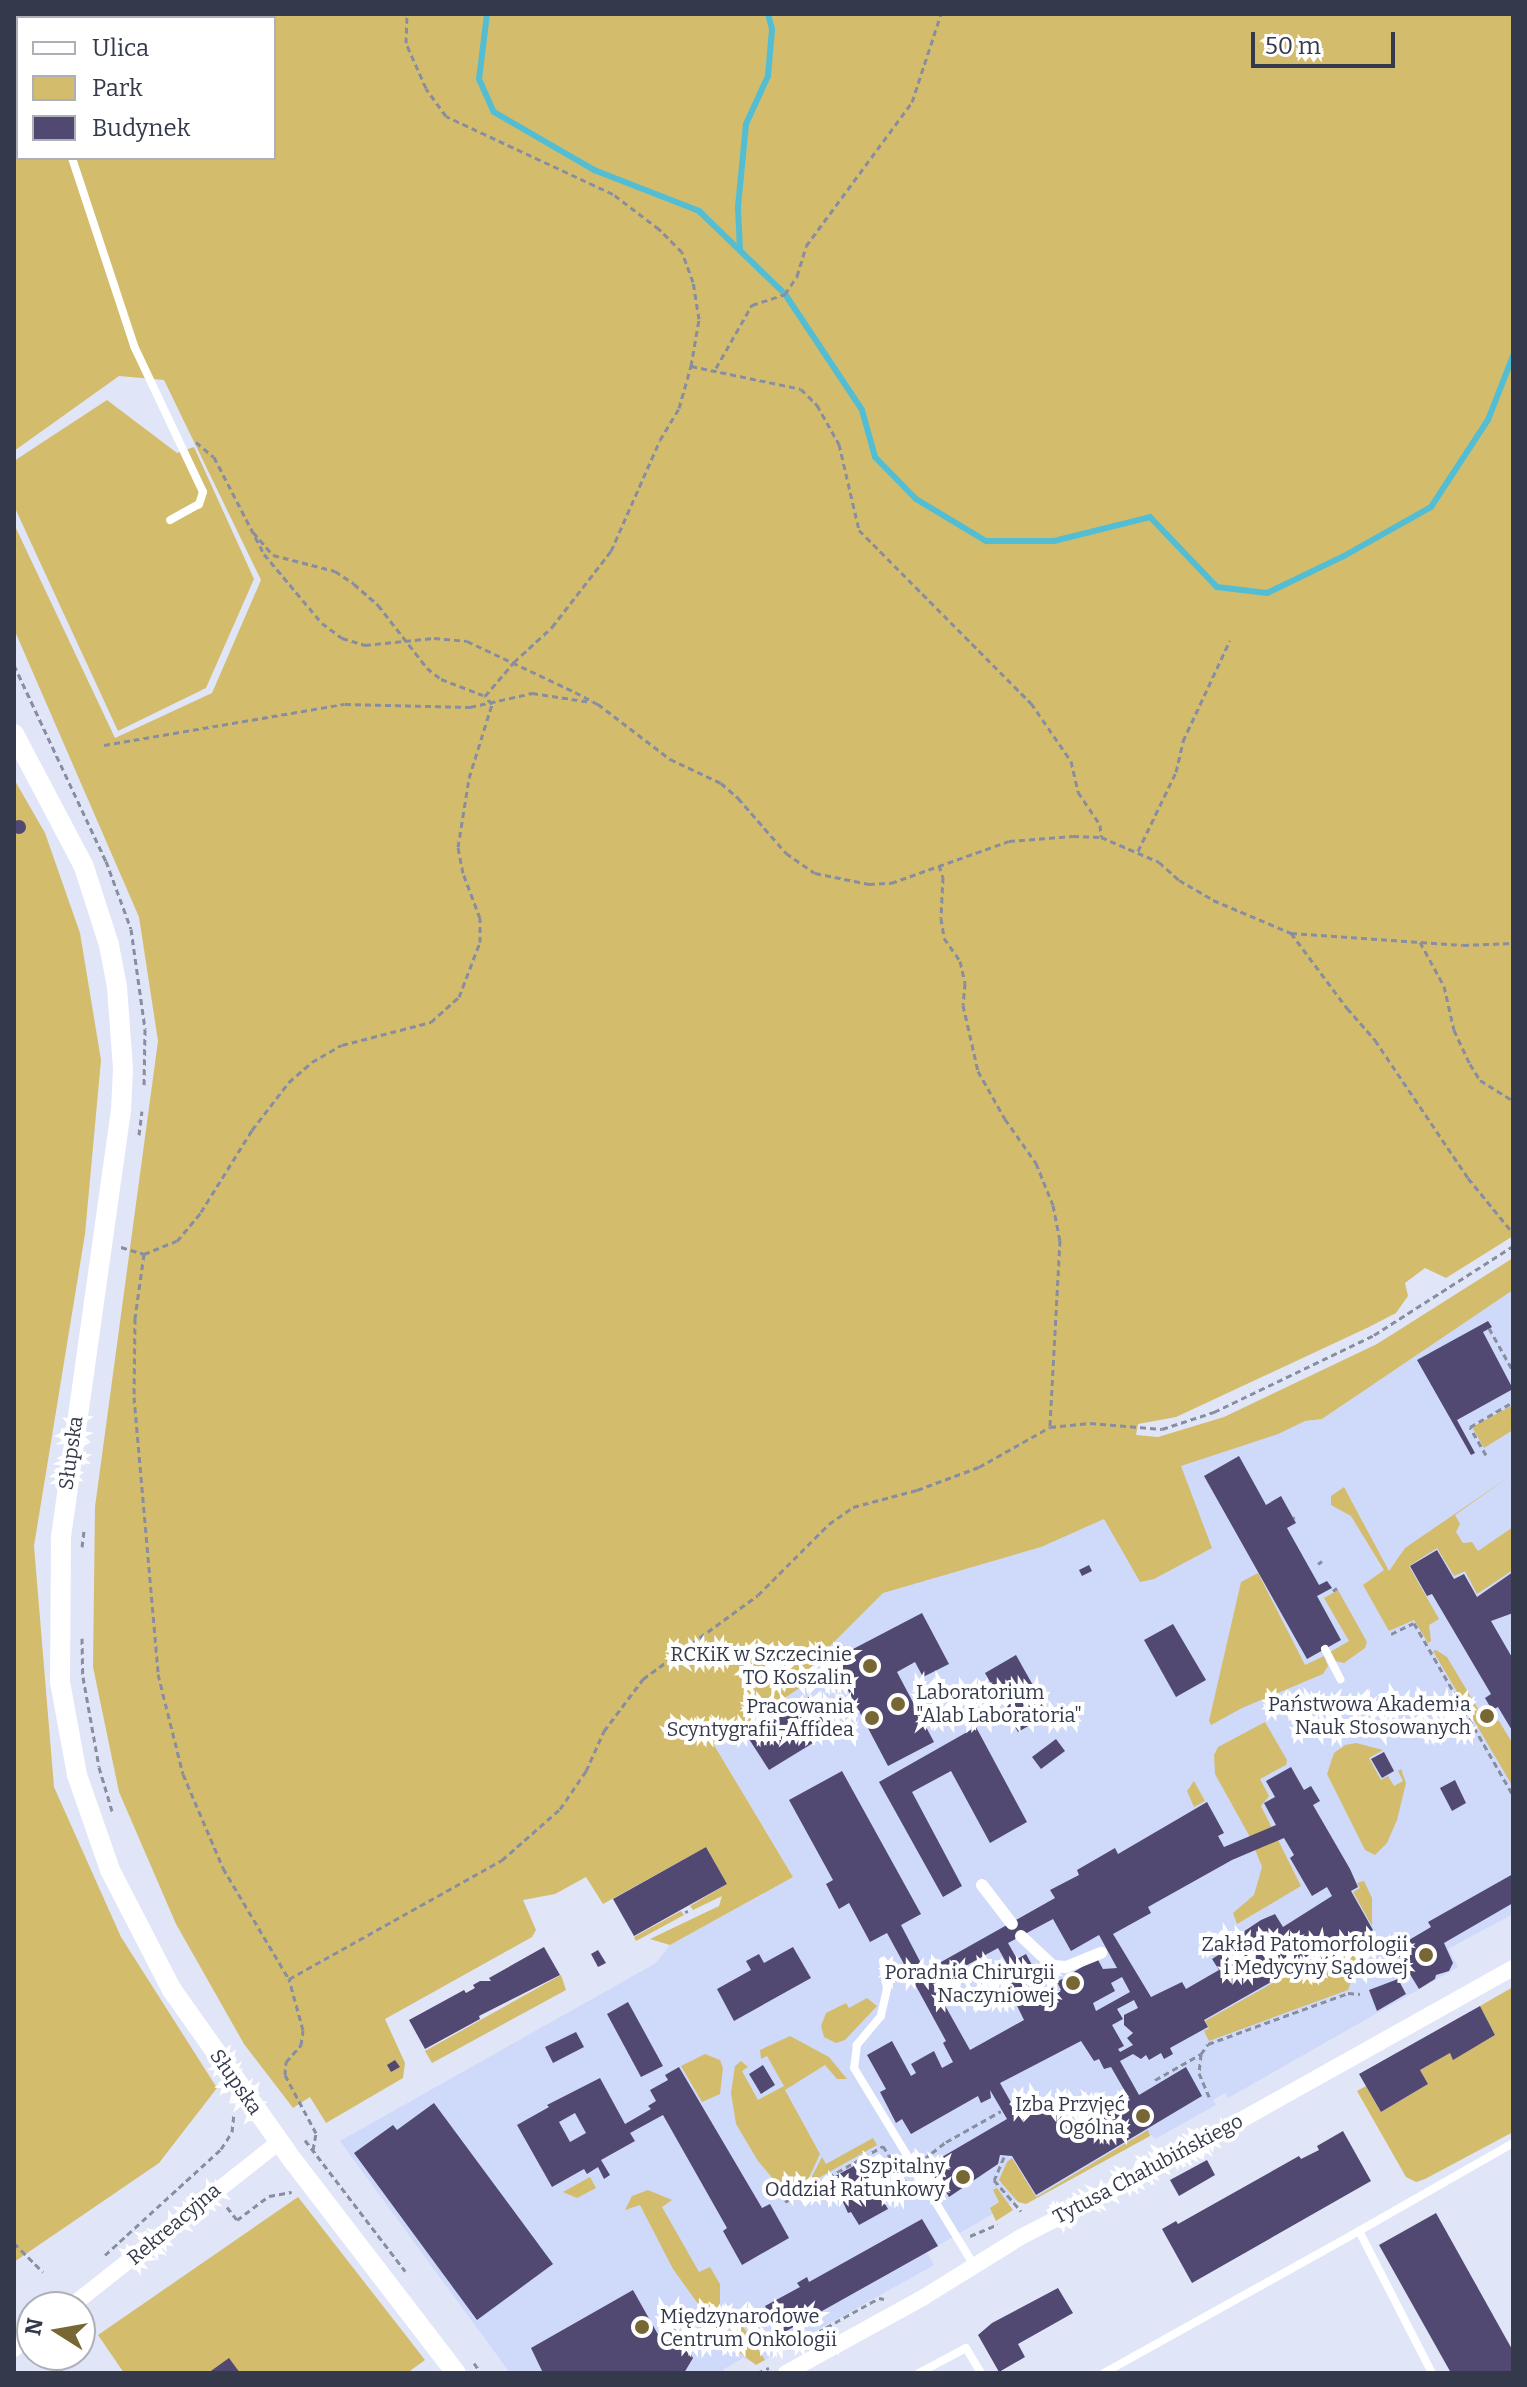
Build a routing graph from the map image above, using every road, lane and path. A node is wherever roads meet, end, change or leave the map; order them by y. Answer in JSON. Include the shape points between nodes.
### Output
{"nodes":[{"id":1,"x":407,"y":14,"type":"edge"},
{"id":2,"x":941,"y":14,"type":"edge"},
{"id":3,"x":73,"y":160,"type":"edge"},
{"id":4,"x":691,"y":366,"type":"junction"},
{"id":5,"x":716,"y":368,"type":"junction"},
{"id":6,"x":183,"y":450,"type":"junction"},
{"id":7,"x":170,"y":520,"type":"dead end"},
{"id":8,"x":246,"y":523,"type":"junction"},
{"id":9,"x":1230,"y":640,"type":"dead end"},
{"id":10,"x":404,"y":643,"type":"junction"},
{"id":11,"x":514,"y":662,"type":"junction"},
{"id":12,"x":14,"y":665,"type":"edge"},
{"id":13,"x":485,"y":696,"type":"junction"},
{"id":14,"x":492,"y":704,"type":"junction"},
{"id":15,"x":598,"y":704,"type":"junction"},
{"id":16,"x":14,"y":734,"type":"edge"},
{"id":17,"x":104,"y":745,"type":"dead end"},
{"id":18,"x":1101,"y":837,"type":"junction"},
{"id":19,"x":1138,"y":851,"type":"junction"},
{"id":20,"x":939,"y":865,"type":"junction"},
{"id":21,"x":1291,"y":933,"type":"junction"},
{"id":22,"x":1420,"y":942,"type":"junction"},
{"id":23,"x":1513,"y":943,"type":"edge"},
{"id":24,"x":144,"y":1090,"type":"dead end"},
{"id":25,"x":1513,"y":1101,"type":"edge"},
{"id":26,"x":143,"y":1104,"type":"dead end"},
{"id":27,"x":137,"y":1147,"type":"dead end"},
{"id":28,"x":1513,"y":1233,"type":"edge"},
{"id":29,"x":1513,"y":1246,"type":"edge"},
{"id":30,"x":121,"y":1247,"type":"dead end"},
{"id":31,"x":144,"y":1254,"type":"junction"},
{"id":32,"x":1489,"y":1328,"type":"dead end"},
{"id":33,"x":1513,"y":1371,"type":"edge"},
{"id":34,"x":1513,"y":1402,"type":"edge"},
{"id":35,"x":1050,"y":1427,"type":"junction"},
{"id":36,"x":1486,"y":1455,"type":"dead end"},
{"id":37,"x":84,"y":1527,"type":"dead end"},
{"id":38,"x":81,"y":1558,"type":"dead end"},
{"id":39,"x":82,"y":1632,"type":"dead end"},
{"id":40,"x":1391,"y":1634,"type":"dead end"},
{"id":41,"x":1325,"y":1649,"type":"dead end"},
{"id":42,"x":1340,"y":1679,"type":"dead end"},
{"id":43,"x":1513,"y":1795,"type":"edge"},
{"id":44,"x":115,"y":1820,"type":"dead end"},
{"id":45,"x":982,"y":1885,"type":"dead end"},
{"id":46,"x":1012,"y":1924,"type":"dead end"},
{"id":47,"x":1021,"y":1936,"type":"dead end"},
{"id":48,"x":1101,"y":1953,"type":"dead end"},
{"id":49,"x":883,"y":1961,"type":"dead end"},
{"id":50,"x":1513,"y":1968,"type":"edge"},
{"id":51,"x":289,"y":1979,"type":"junction"},
{"id":52,"x":1360,"y":1994,"type":"dead end"},
{"id":53,"x":1201,"y":2054,"type":"junction"},
{"id":54,"x":1155,"y":2080,"type":"dead end"},
{"id":55,"x":242,"y":2090,"type":"junction"},
{"id":56,"x":1209,"y":2097,"type":"dead end"},
{"id":57,"x":1001,"y":2111,"type":"dead end"},
{"id":58,"x":303,"y":2139,"type":"dead end"},
{"id":59,"x":279,"y":2142,"type":"junction"},
{"id":60,"x":1513,"y":2143,"type":"edge"},
{"id":61,"x":1004,"y":2157,"type":"dead end"},
{"id":62,"x":924,"y":2159,"type":"dead end"},
{"id":63,"x":199,"y":2172,"type":"junction"},
{"id":64,"x":205,"y":2178,"type":"dead end"},
{"id":65,"x":908,"y":2186,"type":"dead end"},
{"id":66,"x":298,"y":2193,"type":"dead end"},
{"id":67,"x":785,"y":2202,"type":"dead end"},
{"id":68,"x":225,"y":2203,"type":"dead end"},
{"id":69,"x":1021,"y":2211,"type":"dead end"},
{"id":70,"x":998,"y":2224,"type":"dead end"},
{"id":71,"x":1359,"y":2231,"type":"junction"},
{"id":72,"x":961,"y":2242,"type":"junction"},
{"id":73,"x":14,"y":2243,"type":"edge"},
{"id":74,"x":102,"y":2257,"type":"dead end"},
{"id":75,"x":974,"y":2265,"type":"junction"},
{"id":76,"x":43,"y":2272,"type":"dead end"},
{"id":77,"x":90,"y":2291,"type":"edge"},
{"id":78,"x":456,"y":2373,"type":"edge"},
{"id":79,"x":786,"y":2373,"type":"edge"},
{"id":80,"x":919,"y":2373,"type":"edge"},
{"id":81,"x":981,"y":2373,"type":"edge"},
{"id":82,"x":1104,"y":2373,"type":"edge"},
{"id":83,"x":1432,"y":2373,"type":"edge"}],
"edges":[{"from":1,"to":4,"type":"path","via":[[406,43],[426,88],[446,116],[613,194],[682,252],[699,319]]},
{"from":2,"to":5,"type":"path","via":[[912,102],[806,246],[785,294],[752,305]]},
{"from":3,"to":6,"type":"lane","via":[[134,346]]},
{"from":4,"to":5,"type":"path"},
{"from":4,"to":11,"type":"path","via":[[679,408],[611,551],[552,627]]},
{"from":5,"to":18,"type":"path","via":[[801,389],[817,405],[839,444],[859,530],[1031,703],[1071,761],[1078,792],[1100,825]]},
{"from":6,"to":7,"type":"lane","via":[[202,498]]},
{"from":6,"to":8,"type":"path","via":[[196,442],[214,457]]},
{"from":8,"to":10,"type":"path","via":[[273,555],[335,571],[354,584],[378,605]]},
{"from":8,"to":10,"type":"path","via":[[264,554],[322,623],[342,638],[365,645]]},
{"from":9,"to":19,"type":"path"},
{"from":10,"to":11,"type":"path","via":[[434,638],[467,641]]},
{"from":10,"to":13,"type":"path","via":[[441,679]]},
{"from":11,"to":13,"type":"path"},
{"from":11,"to":15,"type":"path"},
{"from":12,"to":24,"type":"path","via":[[106,861],[131,929],[145,1029]]},
{"from":13,"to":14,"type":"path"},
{"from":14,"to":15,"type":"path","via":[[532,693]]},
{"from":14,"to":17,"type":"path","via":[[345,704]]},
{"from":14,"to":31,"type":"path","via":[[460,823],[458,847],[480,918],[480,942],[459,997],[431,1022],[342,1045],[312,1062],[289,1082],[252,1130],[177,1241]]},
{"from":15,"to":20,"type":"path","via":[[670,759],[721,783],[786,853],[815,873],[891,883]]},
{"from":16,"to":55,"type":"street","name":"Słupska","via":[[84,867],[117,987],[123,1069],[61,1539],[60,1682],[66,1729],[110,1870],[140,1933],[172,1990]]},
{"from":18,"to":19,"type":"path"},
{"from":18,"to":20,"type":"path","via":[[1009,841]]},
{"from":19,"to":21,"type":"path","via":[[1213,900]]},
{"from":20,"to":35,"type":"path","via":[[944,938],[960,961],[963,1005],[978,1071],[1036,1163],[1060,1240]]},
{"from":21,"to":22,"type":"path"},
{"from":21,"to":28,"type":"path"},
{"from":22,"to":23,"type":"path"},
{"from":22,"to":25,"type":"path","via":[[1444,986],[1454,1030],[1470,1064],[1480,1080]]},
{"from":26,"to":27,"type":"path"},
{"from":29,"to":35,"type":"path","via":[[1374,1335],[1214,1412],[1162,1429],[1090,1423]]},
{"from":30,"to":31,"type":"path"},
{"from":31,"to":51,"type":"path","via":[[135,1318],[134,1397],[158,1674],[183,1774],[223,1868]]},
{"from":32,"to":33,"type":"path"},
{"from":34,"to":36,"type":"path","via":[[1470,1427]]},
{"from":35,"to":51,"type":"path","via":[[979,1467],[853,1507],[806,1545],[758,1595],[643,1679],[604,1731],[560,1809],[502,1860]]},
{"from":37,"to":38,"type":"path"},
{"from":39,"to":44,"type":"path","via":[[88,1707]]},
{"from":40,"to":43,"type":"path","via":[[1414,1623]]},
{"from":41,"to":42,"type":"lane"},
{"from":45,"to":46,"type":"street"},
{"from":47,"to":48,"type":"street","via":[[1053,1966],[1066,1967]]},
{"from":49,"to":72,"type":"lane","via":[[887,1989],[881,2016],[857,2045],[854,2068]]},
{"from":50,"to":75,"type":"street","name":"Tytusa Chałubińskiego"},
{"from":51,"to":58,"type":"path","via":[[303,2030],[285,2075],[316,2133],[313,2150]]},
{"from":52,"to":53,"type":"path","via":[[1348,1993],[1208,2044]]},
{"from":53,"to":54,"type":"path"},
{"from":53,"to":56,"type":"path","via":[[1199,2073]]},
{"from":55,"to":59,"type":"street","name":"Słupska"},
{"from":55,"to":63,"type":"path","via":[[233,2104],[228,2141]]},
{"from":57,"to":62,"type":"path"},
{"from":59,"to":77,"type":"street","name":"Rekreacyjna"},
{"from":59,"to":78,"type":"street","name":"Słupska"},
{"from":60,"to":71,"type":"lane"},
{"from":61,"to":69,"type":"path","via":[[994,2180]]},
{"from":63,"to":64,"type":"path"},
{"from":63,"to":74,"type":"path"},
{"from":65,"to":67,"type":"path","via":[[883,2146]]},
{"from":66,"to":68,"type":"path","via":[[287,2190],[269,2196],[237,2220]]},
{"from":70,"to":72,"type":"path"},
{"from":71,"to":82,"type":"lane"},
{"from":71,"to":83,"type":"lane"},
{"from":72,"to":75,"type":"lane"},
{"from":73,"to":76,"type":"path"},
{"from":75,"to":79,"type":"street","name":"Tytusa Chałubińskiego"},
{"from":80,"to":81,"type":"lane","via":[[966,2348]]}]}
